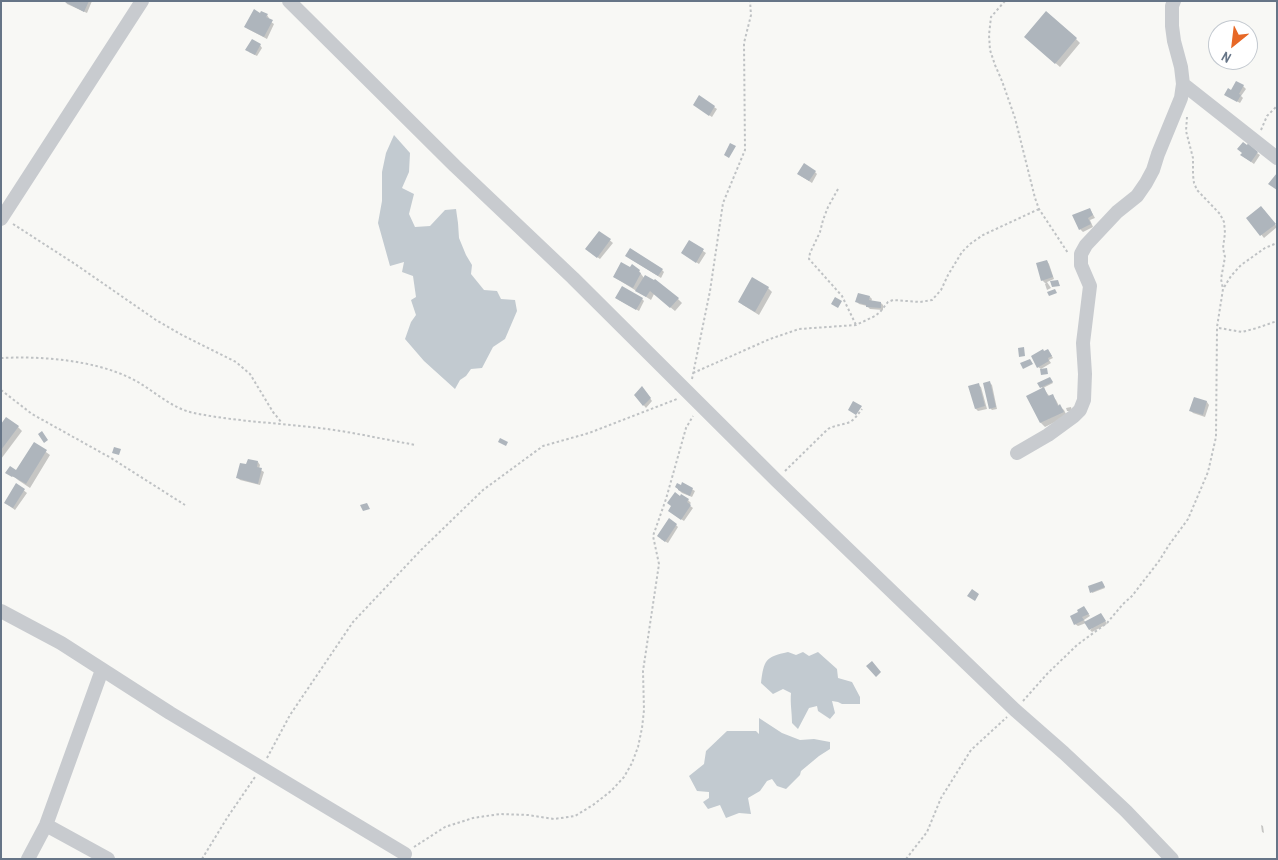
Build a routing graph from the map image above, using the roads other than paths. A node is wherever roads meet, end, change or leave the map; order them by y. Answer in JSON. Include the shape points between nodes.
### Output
{"nodes":[{"id":1,"x":142,"y":1,"type":"edge"},
{"id":2,"x":289,"y":1,"type":"edge"},
{"id":3,"x":1174,"y":1,"type":"edge"},
{"id":4,"x":1183,"y":84,"type":"junction"},
{"id":5,"x":1277,"y":158,"type":"edge"},
{"id":6,"x":2,"y":218,"type":"edge"},
{"id":7,"x":1018,"y":452,"type":"dead end"},
{"id":8,"x":1,"y":611,"type":"edge"},
{"id":9,"x":102,"y":670,"type":"junction"},
{"id":10,"x":46,"y":825,"type":"junction"},
{"id":11,"x":405,"y":854,"type":"road end"},
{"id":12,"x":28,"y":859,"type":"edge"},
{"id":13,"x":108,"y":859,"type":"edge"},
{"id":14,"x":1172,"y":859,"type":"edge"}],
"edges":[{"from":1,"to":6,"type":"street"},
{"from":2,"to":14,"type":"street","via":[[776,480],[1015,710],[1126,811]]},
{"from":3,"to":4,"type":"street","via":[[1172,26]]},
{"from":4,"to":5,"type":"street"},
{"from":4,"to":7,"type":"street","via":[[1181,98],[1146,183],[1081,254],[1081,265],[1090,286],[1083,343],[1084,400],[1080,410],[1048,435]]},
{"from":8,"to":9,"type":"street","via":[[61,643]]},
{"from":9,"to":10,"type":"street"},
{"from":9,"to":11,"type":"street"},
{"from":10,"to":12,"type":"street"},
{"from":10,"to":13,"type":"street"}]}
